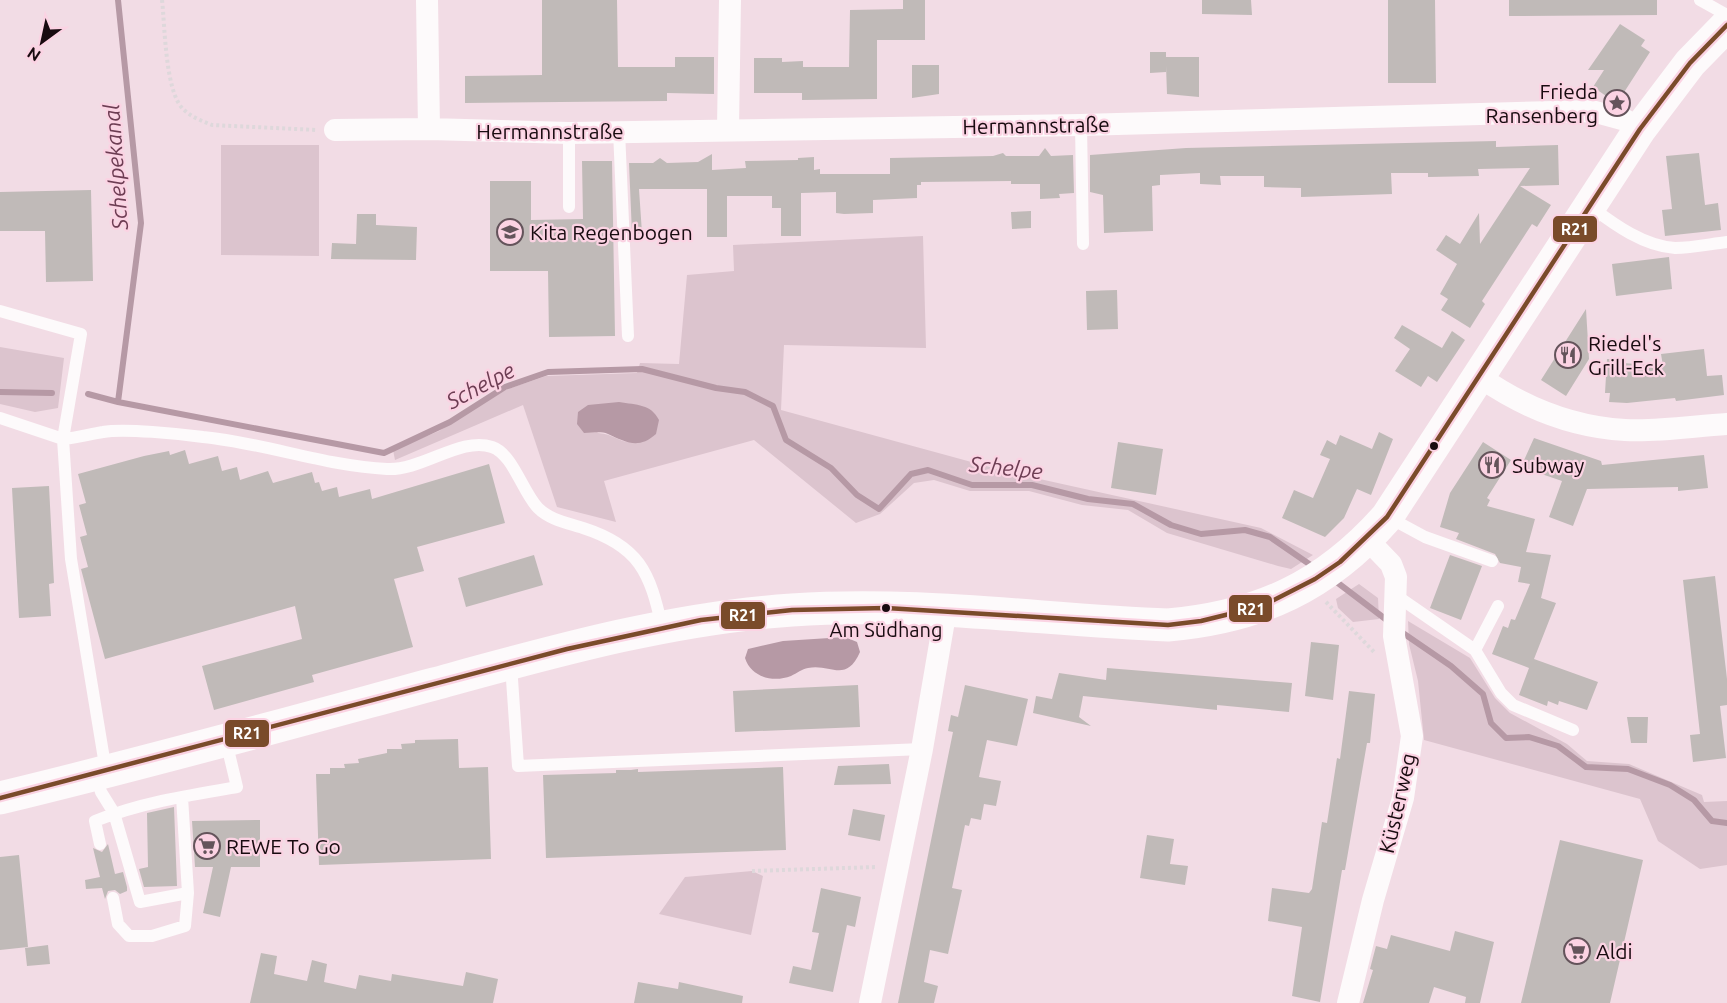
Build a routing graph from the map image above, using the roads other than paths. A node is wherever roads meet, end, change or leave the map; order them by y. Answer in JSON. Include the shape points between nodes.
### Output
{"nodes":[{"id":1,"x":427,"y":0,"type":"edge"},
{"id":2,"x":730,"y":0,"type":"edge"},
{"id":3,"x":1700,"y":0,"type":"edge"},
{"id":4,"x":1724,"y":30,"type":"edge"},
{"id":5,"x":1081,"y":125,"type":"junction"},
{"id":6,"x":728,"y":128,"type":"junction"},
{"id":7,"x":429,"y":129,"type":"junction"},
{"id":8,"x":1640,"y":129,"type":"junction"},
{"id":9,"x":335,"y":130,"type":"road end"},
{"id":10,"x":619,"y":131,"type":"junction"},
{"id":11,"x":569,"y":133,"type":"junction"},
{"id":12,"x":569,"y":207,"type":"dead end"},
{"id":13,"x":1590,"y":207,"type":"junction"},
{"id":14,"x":1727,"y":242,"type":"edge"},
{"id":15,"x":1083,"y":244,"type":"dead end"},
{"id":16,"x":0,"y":311,"type":"edge"},
{"id":17,"x":628,"y":336,"type":"dead end"},
{"id":18,"x":1480,"y":377,"type":"junction"},
{"id":19,"x":0,"y":418,"type":"edge"},
{"id":20,"x":1727,"y":425,"type":"edge"},
{"id":21,"x":63,"y":439,"type":"junction"},
{"id":22,"x":1377,"y":528,"type":"junction"},
{"id":23,"x":1492,"y":561,"type":"dead end"},
{"id":24,"x":1394,"y":600,"type":"junction"},
{"id":25,"x":1498,"y":606,"type":"dead end"},
{"id":26,"x":946,"y":609,"type":"junction"},
{"id":27,"x":662,"y":628,"type":"junction"},
{"id":28,"x":1475,"y":650,"type":"junction"},
{"id":29,"x":510,"y":663,"type":"junction"},
{"id":30,"x":1573,"y":730,"type":"dead end"},
{"id":31,"x":226,"y":740,"type":"junction"},
{"id":32,"x":922,"y":749,"type":"junction"},
{"id":33,"x":101,"y":773,"type":"junction"},
{"id":34,"x":182,"y":797,"type":"junction"},
{"id":35,"x":0,"y":798,"type":"edge"},
{"id":36,"x":114,"y":813,"type":"junction"},
{"id":37,"x":100,"y":844,"type":"dead end"},
{"id":38,"x":188,"y":893,"type":"junction"},
{"id":39,"x":113,"y":898,"type":"dead end"},
{"id":40,"x":870,"y":1003,"type":"edge"},
{"id":41,"x":1348,"y":1003,"type":"edge"}],
"edges":[{"from":1,"to":7,"type":"street"},
{"from":2,"to":6,"type":"street"},
{"from":3,"to":4,"type":"lane"},
{"from":4,"to":8,"type":"main road","via":[[1690,63]]},
{"from":5,"to":6,"type":"street","name":"Hermannstraße"},
{"from":5,"to":8,"type":"street","name":"Hermannstraße","via":[[1592,111]]},
{"from":5,"to":15,"type":"lane"},
{"from":6,"to":10,"type":"street","name":"Hermannstraße"},
{"from":7,"to":9,"type":"street","name":"Hermannstraße"},
{"from":7,"to":11,"type":"street","name":"Hermannstraße"},
{"from":8,"to":13,"type":"main road"},
{"from":10,"to":11,"type":"street","name":"Hermannstraße"},
{"from":10,"to":17,"type":"lane"},
{"from":11,"to":12,"type":"lane"},
{"from":13,"to":14,"type":"lane","via":[[1632,235],[1656,244],[1675,248]]},
{"from":13,"to":18,"type":"main road"},
{"from":16,"to":21,"type":"lane","via":[[81,334]]},
{"from":18,"to":20,"type":"street","via":[[1536,409],[1586,426],[1627,431]]},
{"from":18,"to":22,"type":"main road"},
{"from":19,"to":21,"type":"lane"},
{"from":21,"to":27,"type":"lane","via":[[105,431],[205,437],[388,470],[414,467],[476,444],[494,447],[511,465],[538,508],[556,520],[614,539],[638,557]]},
{"from":21,"to":33,"type":"lane","via":[[71,559]]},
{"from":22,"to":23,"type":"lane","via":[[1425,537]]},
{"from":22,"to":24,"type":"street","name":"Küsterweg","via":[[1396,577]]},
{"from":22,"to":26,"type":"main road","via":[[1323,583],[1240,614],[1204,622],[1168,625]]},
{"from":24,"to":28,"type":"lane"},
{"from":24,"to":41,"type":"street","name":"Küsterweg","via":[[1394,636],[1412,736],[1409,767]]},
{"from":25,"to":28,"type":"lane"},
{"from":26,"to":27,"type":"main road","via":[[874,606],[789,610]]},
{"from":26,"to":32,"type":"street"},
{"from":27,"to":29,"type":"main road"},
{"from":28,"to":30,"type":"lane","via":[[1501,693],[1513,705]]},
{"from":29,"to":31,"type":"main road"},
{"from":29,"to":32,"type":"lane","via":[[518,766]]},
{"from":31,"to":33,"type":"main road"},
{"from":31,"to":34,"type":"lane","via":[[237,787]]},
{"from":32,"to":40,"type":"street"},
{"from":33,"to":35,"type":"main road"},
{"from":33,"to":36,"type":"lane","via":[[101,792]]},
{"from":34,"to":36,"type":"lane"},
{"from":34,"to":38,"type":"lane"},
{"from":36,"to":37,"type":"lane","via":[[95,821]]},
{"from":36,"to":38,"type":"lane","via":[[140,902]]},
{"from":38,"to":39,"type":"lane","via":[[185,926],[152,936],[129,936],[118,924]]}]}
